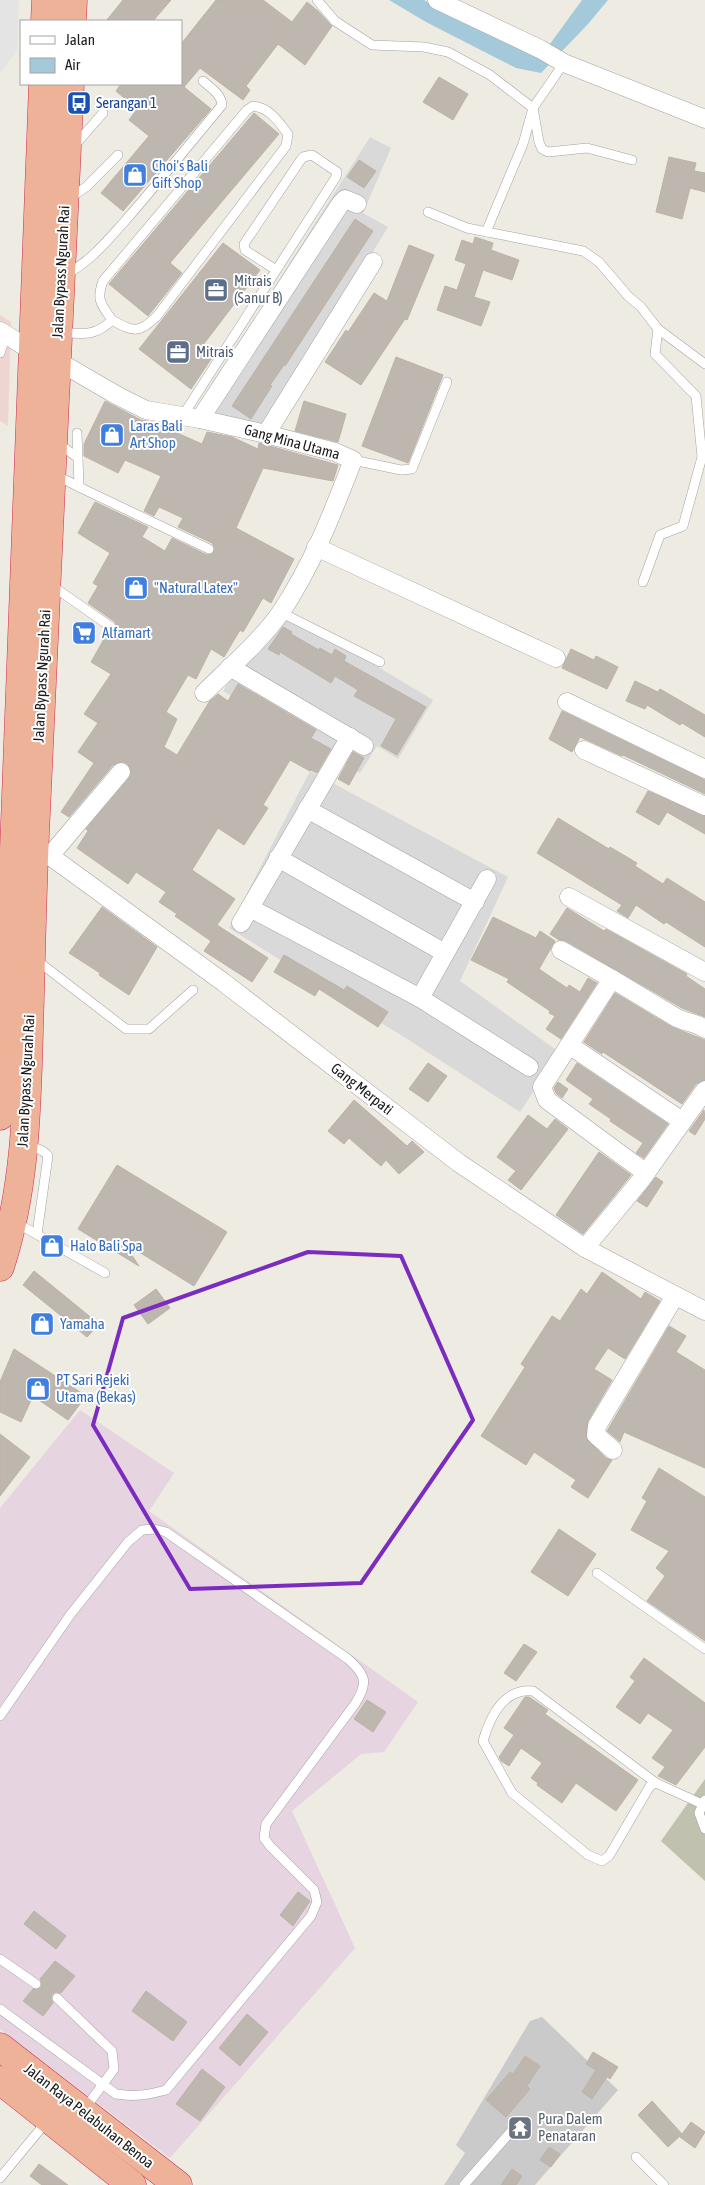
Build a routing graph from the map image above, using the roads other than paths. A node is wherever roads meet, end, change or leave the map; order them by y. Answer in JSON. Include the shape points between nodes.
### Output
{"nodes":[{"id":1,"x":46,"y":0,"type":"edge"},
{"id":2,"x":73,"y":0,"type":"edge"},
{"id":3,"x":317,"y":0,"type":"edge"},
{"id":4,"x":437,"y":0,"type":"edge"},
{"id":5,"x":46,"y":20,"type":"edge"},
{"id":6,"x":72,"y":20,"type":"edge"},
{"id":7,"x":562,"y":61,"type":"junction"},
{"id":8,"x":203,"y":81,"type":"dead end"},
{"id":9,"x":43,"y":85,"type":"edge"},
{"id":10,"x":70,"y":85,"type":"edge"},
{"id":11,"x":533,"y":108,"type":"junction"},
{"id":12,"x":102,"y":113,"type":"dead end"},
{"id":13,"x":705,"y":119,"type":"edge"},
{"id":14,"x":66,"y":154,"type":"junction"},
{"id":15,"x":118,"y":155,"type":"dead end"},
{"id":16,"x":632,"y":160,"type":"dead end"},
{"id":17,"x":64,"y":202,"type":"junction"},
{"id":18,"x":357,"y":204,"type":"dead end"},
{"id":19,"x":428,"y":212,"type":"dead end"},
{"id":20,"x":486,"y":232,"type":"junction"},
{"id":21,"x":374,"y":262,"type":"dead end"},
{"id":22,"x":276,"y":270,"type":"junction"},
{"id":23,"x":60,"y":278,"type":"junction"},
{"id":24,"x":112,"y":320,"type":"junction"},
{"id":25,"x":658,"y":329,"type":"junction"},
{"id":26,"x":59,"y":332,"type":"junction"},
{"id":27,"x":3,"y":333,"type":"edge"},
{"id":28,"x":0,"y":353,"type":"edge"},
{"id":29,"x":44,"y":356,"type":"junction"},
{"id":30,"x":705,"y":364,"type":"edge"},
{"id":31,"x":447,"y":382,"type":"dead end"},
{"id":32,"x":182,"y":417,"type":"junction"},
{"id":33,"x":200,"y":419,"type":"junction"},
{"id":34,"x":266,"y":434,"type":"junction"},
{"id":35,"x":66,"y":436,"type":"junction"},
{"id":36,"x":78,"y":458,"type":"junction"},
{"id":37,"x":353,"y":460,"type":"junction"},
{"id":38,"x":53,"y":472,"type":"junction"},
{"id":39,"x":79,"y":488,"type":"junction"},
{"id":40,"x":316,"y":547,"type":"junction"},
{"id":41,"x":209,"y":548,"type":"dead end"},
{"id":42,"x":47,"y":582,"type":"junction"},
{"id":43,"x":643,"y":582,"type":"dead end"},
{"id":44,"x":280,"y":612,"type":"junction"},
{"id":45,"x":110,"y":627,"type":"dead end"},
{"id":46,"x":32,"y":649,"type":"junction"},
{"id":47,"x":556,"y":658,"type":"dead end"},
{"id":48,"x":380,"y":662,"type":"dead end"},
{"id":49,"x":230,"y":667,"type":"junction"},
{"id":50,"x":204,"y":692,"type":"dead end"},
{"id":51,"x":567,"y":702,"type":"dead end"},
{"id":52,"x":584,"y":750,"type":"dead end"},
{"id":53,"x":705,"y":769,"type":"edge"},
{"id":54,"x":121,"y":772,"type":"dead end"},
{"id":55,"x":705,"y":806,"type":"edge"},
{"id":56,"x":307,"y":809,"type":"junction"},
{"id":57,"x":42,"y":851,"type":"junction"},
{"id":58,"x":278,"y":858,"type":"junction"},
{"id":59,"x":487,"y":879,"type":"dead end"},
{"id":60,"x":568,"y":897,"type":"dead end"},
{"id":61,"x":474,"y":902,"type":"junction"},
{"id":62,"x":250,"y":908,"type":"junction"},
{"id":63,"x":241,"y":923,"type":"dead end"},
{"id":64,"x":10,"y":943,"type":"edge"},
{"id":65,"x":561,"y":950,"type":"dead end"},
{"id":66,"x":445,"y":953,"type":"junction"},
{"id":67,"x":705,"y":972,"type":"edge"},
{"id":68,"x":612,"y":979,"type":"junction"},
{"id":69,"x":193,"y":990,"type":"dead end"},
{"id":70,"x":420,"y":998,"type":"junction"},
{"id":71,"x":705,"y":1029,"type":"edge"},
{"id":72,"x":569,"y":1045,"type":"junction"},
{"id":73,"x":529,"y":1067,"type":"dead end"},
{"id":74,"x":705,"y":1090,"type":"edge"},
{"id":75,"x":0,"y":1116,"type":"edge"},
{"id":76,"x":682,"y":1121,"type":"junction"},
{"id":77,"x":23,"y":1146,"type":"junction"},
{"id":78,"x":646,"y":1172,"type":"junction"},
{"id":79,"x":12,"y":1220,"type":"junction"},
{"id":80,"x":37,"y":1234,"type":"junction"},
{"id":81,"x":585,"y":1248,"type":"junction"},
{"id":82,"x":0,"y":1266,"type":"edge"},
{"id":83,"x":105,"y":1273,"type":"dead end"},
{"id":84,"x":675,"y":1296,"type":"junction"},
{"id":85,"x":705,"y":1311,"type":"edge"},
{"id":86,"x":613,"y":1450,"type":"dead end"},
{"id":87,"x":597,"y":1573,"type":"dead end"},
{"id":88,"x":705,"y":1649,"type":"edge"},
{"id":89,"x":0,"y":1716,"type":"edge"},
{"id":90,"x":656,"y":1783,"type":"junction"},
{"id":91,"x":704,"y":1802,"type":"edge"},
{"id":92,"x":705,"y":1829,"type":"edge"},
{"id":93,"x":0,"y":1959,"type":"edge"},
{"id":94,"x":36,"y":1984,"type":"dead end"},
{"id":95,"x":57,"y":1998,"type":"dead end"},
{"id":96,"x":0,"y":2009,"type":"edge"},
{"id":97,"x":0,"y":2047,"type":"edge"},
{"id":98,"x":0,"y":2080,"type":"edge"},
{"id":99,"x":103,"y":2086,"type":"junction"},
{"id":100,"x":83,"y":2111,"type":"junction"},
{"id":101,"x":48,"y":2118,"type":"junction"},
{"id":102,"x":515,"y":2127,"type":"dead end"},
{"id":103,"x":636,"y":2157,"type":"dead end"},
{"id":104,"x":0,"y":2178,"type":"edge"},
{"id":105,"x":132,"y":2185,"type":"edge"},
{"id":106,"x":178,"y":2185,"type":"edge"},
{"id":107,"x":464,"y":2185,"type":"edge"},
{"id":108,"x":664,"y":2185,"type":"edge"}],
"edges":[{"from":1,"to":5,"type":"highway"},
{"from":2,"to":6,"type":"highway"},
{"from":3,"to":11,"type":"lane","via":[[335,20],[372,45],[424,47],[448,52],[490,75]]},
{"from":4,"to":7,"type":"street"},
{"from":7,"to":11,"type":"lane"},
{"from":7,"to":13,"type":"street"},
{"from":8,"to":23,"type":"lane","via":[[217,92],[222,106],[97,252],[82,266]]},
{"from":9,"to":29,"type":"highway","name":"Jalan Bypass Ngurah Rai"},
{"from":10,"to":14,"type":"highway","name":"Jalan Bypass Ngurah Rai"},
{"from":11,"to":16,"type":"lane","via":[[542,149],[548,152],[596,149]]},
{"from":11,"to":20,"type":"lane","via":[[523,144]]},
{"from":12,"to":14,"type":"lane"},
{"from":14,"to":17,"type":"highway","name":"Jalan Bypass Ngurah Rai"},
{"from":15,"to":17,"type":"lane","via":[[86,187]]},
{"from":17,"to":23,"type":"highway","name":"Jalan Bypass Ngurah Rai"},
{"from":18,"to":33,"type":"street","via":[[346,200],[341,203]]},
{"from":19,"to":20,"type":"lane"},
{"from":20,"to":25,"type":"lane","via":[[583,251],[599,262]]},
{"from":21,"to":34,"type":"street"},
{"from":22,"to":22,"type":"lane","via":[[337,174],[312,155],[303,157],[244,244],[245,250]]},
{"from":22,"to":32,"type":"lane"},
{"from":23,"to":26,"type":"highway","name":"Jalan Bypass Ngurah Rai"},
{"from":24,"to":24,"type":"lane","via":[[138,331],[157,316],[286,146],[288,134],[273,114],[260,107],[253,106],[247,110],[103,281],[99,301]]},
{"from":24,"to":26,"type":"lane","via":[[98,332]]},
{"from":25,"to":30,"type":"lane"},
{"from":25,"to":43,"type":"lane","via":[[655,354],[696,396],[702,457],[682,526],[660,535]]},
{"from":26,"to":29,"type":"highway","name":"Jalan Bypass Ngurah Rai"},
{"from":27,"to":28,"type":"lane"},
{"from":27,"to":29,"type":"street","name":"Gang Mina Utama"},
{"from":29,"to":32,"type":"street","name":"Gang Mina Utama","via":[[132,404]]},
{"from":29,"to":35,"type":"highway","name":"Jalan Bypass Ngurah Rai"},
{"from":29,"to":46,"type":"highway","name":"Jalan Bypass Ngurah Rai"},
{"from":31,"to":37,"type":"lane","via":[[412,469],[401,470]]},
{"from":32,"to":33,"type":"street","name":"Gang Mina Utama"},
{"from":33,"to":34,"type":"street","name":"Gang Mina Utama"},
{"from":34,"to":37,"type":"street","name":"Gang Mina Utama","via":[[335,452]]},
{"from":35,"to":36,"type":"lane"},
{"from":35,"to":36,"type":"lane"},
{"from":35,"to":38,"type":"highway","name":"Jalan Bypass Ngurah Rai"},
{"from":36,"to":39,"type":"lane"},
{"from":37,"to":40,"type":"street","name":"Gang Mina Utama"},
{"from":38,"to":39,"type":"lane"},
{"from":38,"to":42,"type":"highway","name":"Jalan Bypass Ngurah Rai"},
{"from":39,"to":41,"type":"lane"},
{"from":40,"to":44,"type":"street","name":"Gang Mina Utama"},
{"from":40,"to":47,"type":"street"},
{"from":42,"to":45,"type":"lane"},
{"from":42,"to":46,"type":"highway","name":"Jalan Bypass Ngurah Rai"},
{"from":44,"to":48,"type":"lane"},
{"from":44,"to":49,"type":"street","name":"Gang Mina Utama"},
{"from":46,"to":57,"type":"highway","name":"Jalan Bypass Ngurah Rai"},
{"from":46,"to":64,"type":"highway","name":"Jalan Bypass Ngurah Rai"},
{"from":49,"to":50,"type":"street","name":"Gang Mina Utama"},
{"from":49,"to":56,"type":"street","via":[[357,741]]},
{"from":51,"to":53,"type":"street"},
{"from":52,"to":55,"type":"street"},
{"from":54,"to":57,"type":"street"},
{"from":56,"to":58,"type":"street"},
{"from":56,"to":61,"type":"street"},
{"from":57,"to":64,"type":"highway","name":"Jalan Bypass Ngurah Rai"},
{"from":57,"to":81,"type":"street","name":"Gang Merpati","via":[[223,982],[459,1163]]},
{"from":58,"to":62,"type":"street"},
{"from":58,"to":66,"type":"street"},
{"from":59,"to":61,"type":"street"},
{"from":60,"to":67,"type":"street"},
{"from":61,"to":66,"type":"street"},
{"from":62,"to":63,"type":"street"},
{"from":62,"to":70,"type":"street"},
{"from":64,"to":69,"type":"lane","via":[[126,1029],[149,1029]]},
{"from":64,"to":75,"type":"highway","name":"Jalan Bypass Ngurah Rai"},
{"from":64,"to":77,"type":"highway","name":"Jalan Bypass Ngurah Rai","via":[[28,1079]]},
{"from":65,"to":68,"type":"street"},
{"from":66,"to":70,"type":"street"},
{"from":68,"to":71,"type":"street","via":[[677,1018]]},
{"from":68,"to":72,"type":"street"},
{"from":70,"to":73,"type":"street"},
{"from":72,"to":76,"type":"street"},
{"from":72,"to":78,"type":"street","via":[[542,1087],[547,1100]]},
{"from":74,"to":76,"type":"street"},
{"from":76,"to":78,"type":"street"},
{"from":77,"to":79,"type":"highway","name":"Jalan Bypass Ngurah Rai"},
{"from":77,"to":80,"type":"lane","via":[[39,1149],[48,1156]]},
{"from":78,"to":81,"type":"street"},
{"from":79,"to":80,"type":"lane"},
{"from":79,"to":82,"type":"highway","name":"Jalan Bypass Ngurah Rai"},
{"from":80,"to":83,"type":"lane"},
{"from":81,"to":84,"type":"street","name":"Gang Merpati"},
{"from":84,"to":85,"type":"street","name":"Gang Merpati"},
{"from":84,"to":86,"type":"street","via":[[597,1426],[596,1434]]},
{"from":87,"to":88,"type":"lane"},
{"from":89,"to":99,"type":"lane","via":[[70,1615],[135,1536],[148,1529],[166,1532],[348,1659],[365,1679],[363,1691],[355,1704],[266,1824],[264,1838],[314,1890],[317,1902],[311,1916],[166,2090],[131,2096],[116,2094]]},
{"from":90,"to":90,"type":"lane","via":[[650,1786],[609,1856],[602,1861],[588,1855],[512,1792],[483,1741],[497,1707],[524,1690],[533,1691]]},
{"from":90,"to":91,"type":"lane"},
{"from":91,"to":92,"type":"lane","via":[[699,1813]]},
{"from":93,"to":94,"type":"lane"},
{"from":95,"to":99,"type":"lane","via":[[112,2051],[114,2069]]},
{"from":96,"to":99,"type":"lane"},
{"from":97,"to":100,"type":"highway","name":"Jalan Raya Pelabuhan Benoa"},
{"from":98,"to":101,"type":"highway","name":"Jalan Raya Pelabuhan Benoa"},
{"from":99,"to":100,"type":"lane"},
{"from":100,"to":106,"type":"highway","name":"Jalan Raya Pelabuhan Benoa"},
{"from":101,"to":104,"type":"lane"},
{"from":101,"to":105,"type":"highway","name":"Jalan Raya Pelabuhan Benoa"},
{"from":102,"to":107,"type":"lane"},
{"from":103,"to":108,"type":"lane"}]}
